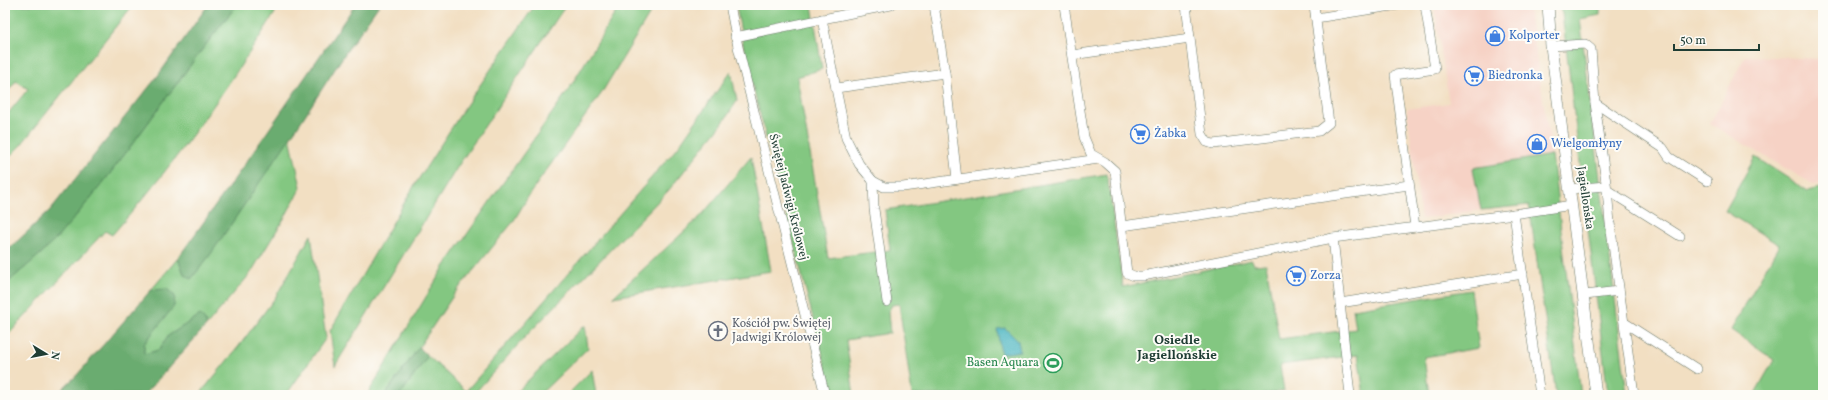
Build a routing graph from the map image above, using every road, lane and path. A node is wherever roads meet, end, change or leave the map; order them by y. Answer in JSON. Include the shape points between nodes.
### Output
{"nodes":[{"id":1,"x":730,"y":5,"type":"edge"},
{"id":2,"x":891,"y":5,"type":"edge"},
{"id":3,"x":934,"y":5,"type":"edge"},
{"id":4,"x":1064,"y":5,"type":"edge"},
{"id":5,"x":1186,"y":5,"type":"edge"},
{"id":6,"x":1314,"y":5,"type":"edge"},
{"id":7,"x":1398,"y":5,"type":"edge"},
{"id":8,"x":1425,"y":5,"type":"edge"},
{"id":9,"x":1548,"y":5,"type":"edge"},
{"id":10,"x":1316,"y":18,"type":"junction"},
{"id":11,"x":822,"y":19,"type":"junction"},
{"id":12,"x":735,"y":37,"type":"junction"},
{"id":13,"x":1190,"y":38,"type":"junction"},
{"id":14,"x":1551,"y":46,"type":"junction"},
{"id":15,"x":1072,"y":55,"type":"junction"},
{"id":16,"x":945,"y":73,"type":"junction"},
{"id":17,"x":836,"y":88,"type":"junction"},
{"id":18,"x":1595,"y":103,"type":"junction"},
{"id":19,"x":1099,"y":159,"type":"junction"},
{"id":20,"x":957,"y":179,"type":"junction"},
{"id":21,"x":873,"y":181,"type":"junction"},
{"id":22,"x":1708,"y":181,"type":"dead end"},
{"id":23,"x":1409,"y":185,"type":"junction"},
{"id":24,"x":1607,"y":188,"type":"junction"},
{"id":25,"x":1570,"y":189,"type":"junction"},
{"id":26,"x":1572,"y":205,"type":"junction"},
{"id":27,"x":1514,"y":214,"type":"junction"},
{"id":28,"x":1122,"y":226,"type":"junction"},
{"id":29,"x":1415,"y":227,"type":"junction"},
{"id":30,"x":1680,"y":236,"type":"dead end"},
{"id":31,"x":1333,"y":238,"type":"junction"},
{"id":32,"x":1523,"y":274,"type":"junction"},
{"id":33,"x":1619,"y":291,"type":"junction"},
{"id":34,"x":1585,"y":295,"type":"junction"},
{"id":35,"x":887,"y":302,"type":"dead end"},
{"id":36,"x":1340,"y":303,"type":"junction"},
{"id":37,"x":1625,"y":323,"type":"junction"},
{"id":38,"x":1697,"y":369,"type":"dead end"},
{"id":39,"x":825,"y":395,"type":"edge"},
{"id":40,"x":1350,"y":395,"type":"edge"},
{"id":41,"x":1540,"y":395,"type":"edge"},
{"id":42,"x":1596,"y":395,"type":"edge"},
{"id":43,"x":1634,"y":395,"type":"edge"}],
"edges":[{"from":1,"to":12,"type":"street","name":"Świętej Jadwigi Królowej"},
{"from":2,"to":11,"type":"street"},
{"from":3,"to":16,"type":"street"},
{"from":4,"to":15,"type":"street"},
{"from":5,"to":13,"type":"street"},
{"from":6,"to":10,"type":"street"},
{"from":7,"to":10,"type":"street"},
{"from":8,"to":23,"type":"street","via":[[1435,68],[1395,75]]},
{"from":9,"to":14,"type":"street","name":"Jagiellońska"},
{"from":10,"to":13,"type":"street","via":[[1329,123],[1319,131],[1213,144],[1207,142],[1202,134]]},
{"from":11,"to":12,"type":"street"},
{"from":11,"to":17,"type":"street"},
{"from":12,"to":39,"type":"street","name":"Świętej Jadwigi Królowej"},
{"from":13,"to":15,"type":"street"},
{"from":14,"to":18,"type":"street","via":[[1585,44],[1591,49]]},
{"from":14,"to":25,"type":"street","name":"Jagiellońska"},
{"from":15,"to":19,"type":"street","via":[[1084,137],[1091,154]]},
{"from":16,"to":17,"type":"street"},
{"from":16,"to":20,"type":"street"},
{"from":17,"to":21,"type":"street","via":[[846,138],[859,164]]},
{"from":18,"to":22,"type":"street","via":[[1664,148],[1669,157]]},
{"from":18,"to":24,"type":"street"},
{"from":19,"to":20,"type":"street"},
{"from":19,"to":28,"type":"street","via":[[1115,171]]},
{"from":20,"to":21,"type":"street","via":[[903,187],[884,187]]},
{"from":21,"to":35,"type":"street","via":[[874,209]]},
{"from":23,"to":28,"type":"street"},
{"from":23,"to":29,"type":"street"},
{"from":24,"to":25,"type":"street"},
{"from":24,"to":30,"type":"street"},
{"from":24,"to":33,"type":"street"},
{"from":25,"to":26,"type":"street","name":"Jagiellońska"},
{"from":26,"to":27,"type":"street"},
{"from":26,"to":34,"type":"street","name":"Jagiellońska"},
{"from":27,"to":29,"type":"street"},
{"from":27,"to":32,"type":"street"},
{"from":28,"to":31,"type":"street","via":[[1127,273],[1134,276],[1150,275]]},
{"from":29,"to":31,"type":"street"},
{"from":31,"to":36,"type":"street"},
{"from":32,"to":36,"type":"street"},
{"from":32,"to":41,"type":"street"},
{"from":33,"to":34,"type":"street"},
{"from":33,"to":37,"type":"street"},
{"from":34,"to":42,"type":"street","name":"Jagiellońska"},
{"from":36,"to":40,"type":"street"},
{"from":37,"to":38,"type":"street"},
{"from":37,"to":43,"type":"street"}]}
